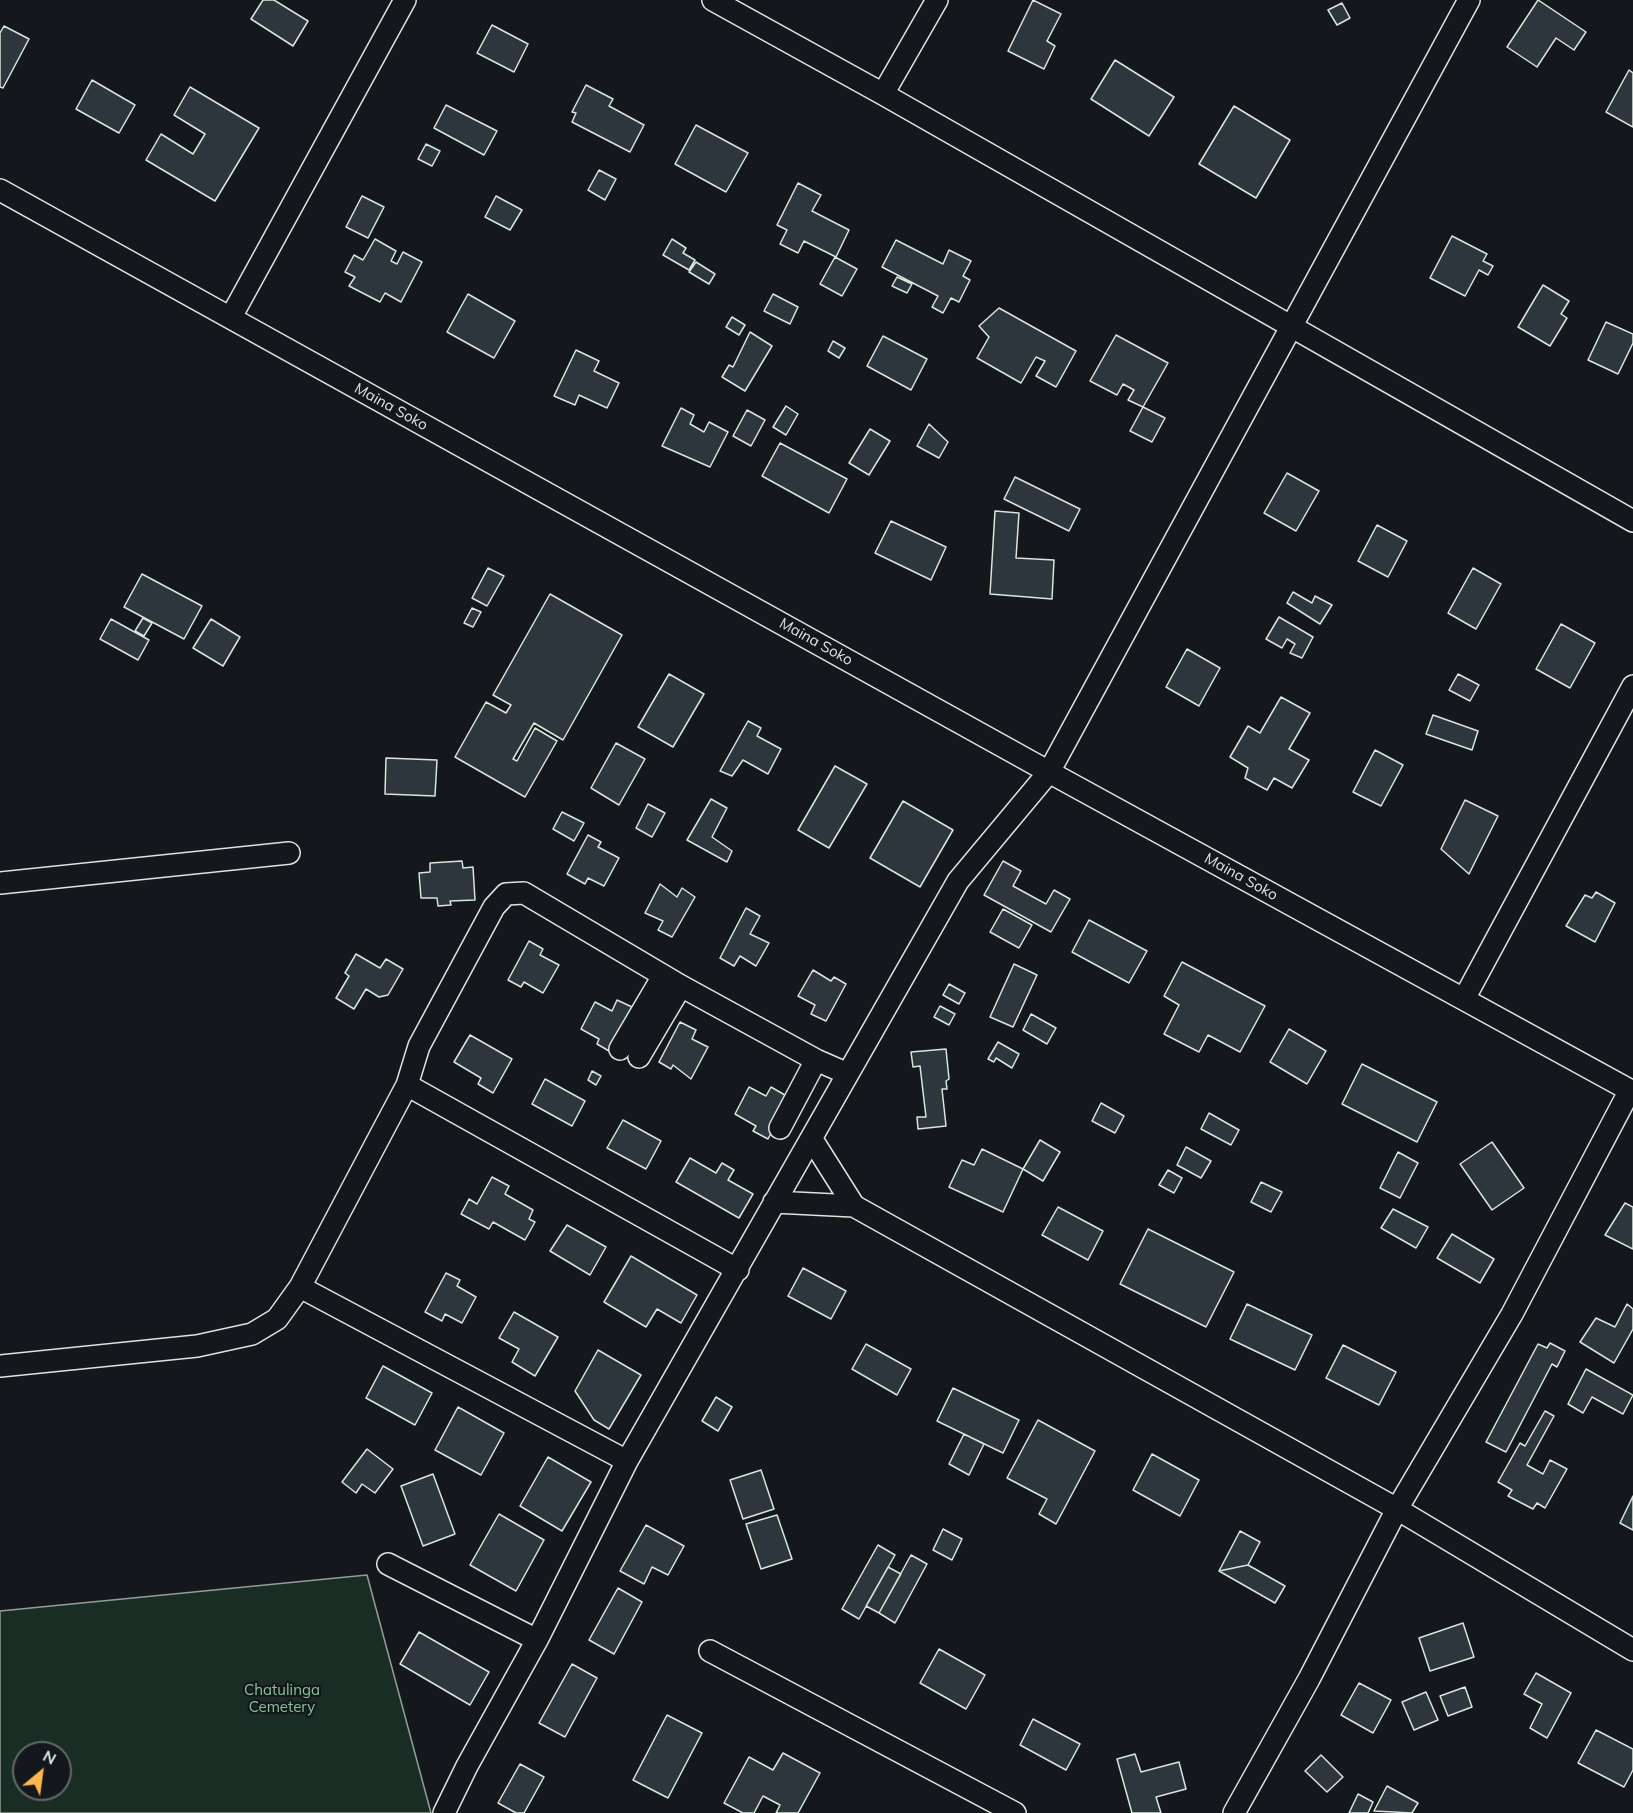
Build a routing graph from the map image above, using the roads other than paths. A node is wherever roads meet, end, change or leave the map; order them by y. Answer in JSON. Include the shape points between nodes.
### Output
{"nodes":[{"id":1,"x":405,"y":0,"type":"edge"},
{"id":2,"x":713,"y":0,"type":"edge"},
{"id":3,"x":937,"y":0,"type":"edge"},
{"id":4,"x":1469,"y":0,"type":"edge"},
{"id":5,"x":883,"y":94,"type":"junction"},
{"id":6,"x":0,"y":190,"type":"edge"},
{"id":7,"x":231,"y":317,"type":"junction"},
{"id":8,"x":1291,"y":326,"type":"junction"},
{"id":9,"x":1633,"y":521,"type":"edge"},
{"id":10,"x":1633,"y":686,"type":"edge"},
{"id":11,"x":1048,"y":771,"type":"junction"},
{"id":12,"x":290,"y":853,"type":"dead end"},
{"id":13,"x":0,"y":883,"type":"edge"},
{"id":14,"x":672,"y":981,"type":"junction"},
{"id":15,"x":1464,"y":999,"type":"junction"},
{"id":16,"x":620,"y":1049,"type":"dead end"},
{"id":17,"x":639,"y":1058,"type":"dead end"},
{"id":18,"x":816,"y":1060,"type":"junction"},
{"id":19,"x":848,"y":1074,"type":"junction"},
{"id":20,"x":407,"y":1085,"type":"junction"},
{"id":21,"x":1632,"y":1091,"type":"edge"},
{"id":22,"x":780,"y":1128,"type":"dead end"},
{"id":23,"x":813,"y":1141,"type":"junction"},
{"id":24,"x":774,"y":1202,"type":"junction"},
{"id":25,"x":854,"y":1206,"type":"junction"},
{"id":26,"x":738,"y":1270,"type":"junction"},
{"id":27,"x":300,"y":1287,"type":"junction"},
{"id":28,"x":0,"y":1366,"type":"edge"},
{"id":29,"x":627,"y":1461,"type":"junction"},
{"id":30,"x":1397,"y":1509,"type":"junction"},
{"id":31,"x":388,"y":1564,"type":"dead end"},
{"id":32,"x":537,"y":1640,"type":"junction"},
{"id":33,"x":1633,"y":1650,"type":"edge"},
{"id":34,"x":710,"y":1651,"type":"dead end"},
{"id":35,"x":444,"y":1813,"type":"edge"},
{"id":36,"x":1016,"y":1813,"type":"edge"},
{"id":37,"x":1234,"y":1813,"type":"edge"}],
"edges":[{"from":1,"to":7,"type":"street"},
{"from":2,"to":5,"type":"street"},
{"from":3,"to":5,"type":"street"},
{"from":4,"to":8,"type":"street"},
{"from":5,"to":8,"type":"street"},
{"from":6,"to":7,"type":"street","name":"Maina Soko"},
{"from":7,"to":11,"type":"street","name":"Maina Soko"},
{"from":8,"to":9,"type":"street"},
{"from":8,"to":11,"type":"street"},
{"from":10,"to":15,"type":"street"},
{"from":11,"to":15,"type":"street","name":"Maina Soko"},
{"from":11,"to":19,"type":"street","via":[[958,881]]},
{"from":12,"to":13,"type":"street"},
{"from":14,"to":16,"type":"street"},
{"from":14,"to":17,"type":"street"},
{"from":14,"to":18,"type":"street"},
{"from":14,"to":20,"type":"street","via":[[524,893],[506,894],[494,907],[438,1009],[419,1046]]},
{"from":15,"to":21,"type":"street","name":"Maina Soko"},
{"from":18,"to":19,"type":"street"},
{"from":18,"to":22,"type":"street"},
{"from":19,"to":23,"type":"street"},
{"from":20,"to":26,"type":"street"},
{"from":20,"to":27,"type":"street"},
{"from":21,"to":30,"type":"street","via":[[1512,1314]]},
{"from":23,"to":24,"type":"street"},
{"from":23,"to":25,"type":"street"},
{"from":24,"to":25,"type":"street"},
{"from":24,"to":26,"type":"street"},
{"from":25,"to":30,"type":"street"},
{"from":26,"to":29,"type":"street"},
{"from":27,"to":28,"type":"street","via":[[277,1318],[252,1334],[197,1346]]},
{"from":27,"to":29,"type":"street"},
{"from":29,"to":32,"type":"street"},
{"from":30,"to":33,"type":"street"},
{"from":30,"to":37,"type":"street","via":[[1310,1679]]},
{"from":31,"to":32,"type":"street"},
{"from":32,"to":35,"type":"street"},
{"from":34,"to":36,"type":"street"}]}
